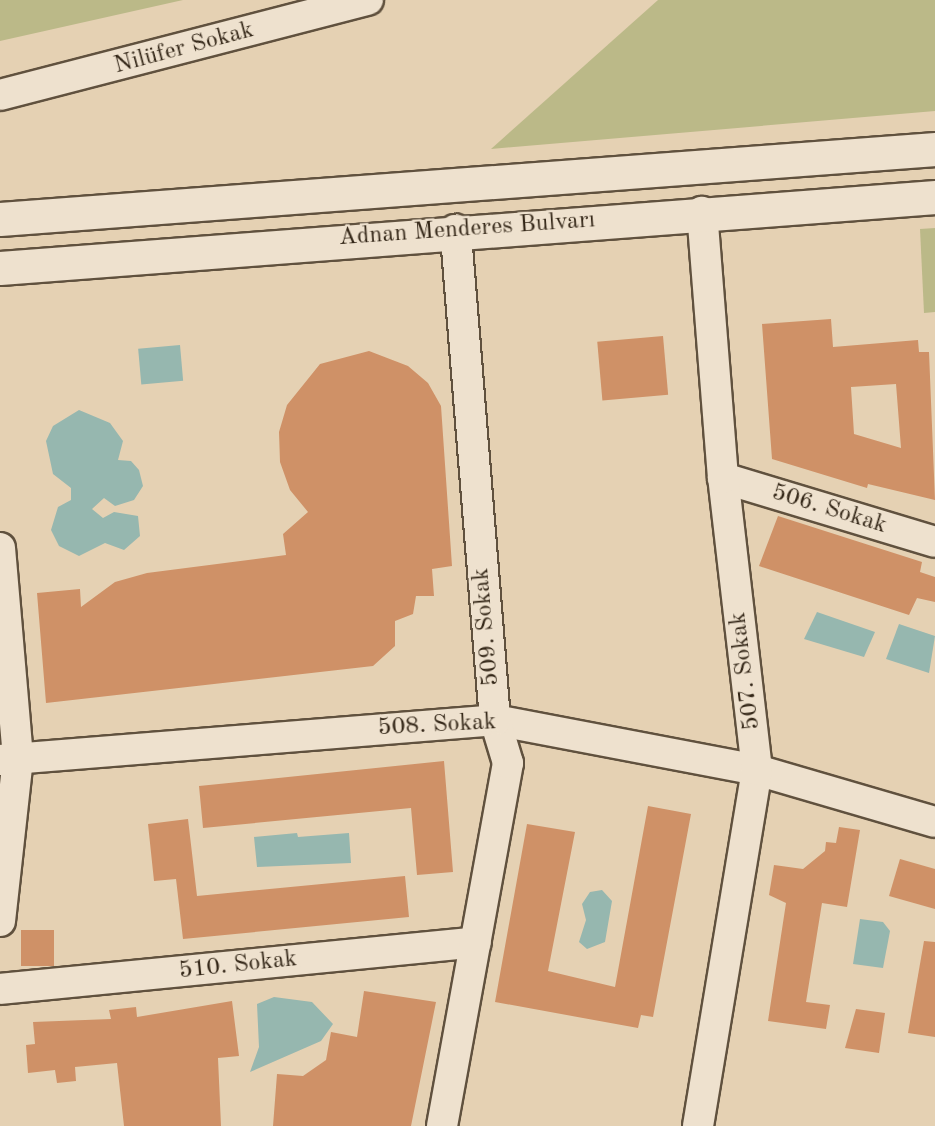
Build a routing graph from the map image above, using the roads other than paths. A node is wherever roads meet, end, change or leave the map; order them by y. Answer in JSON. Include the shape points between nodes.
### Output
{"nodes":[{"id":1,"x":368,"y":0,"type":"edge"},
{"id":2,"x":0,"y":95,"type":"edge"},
{"id":3,"x":935,"y":148,"type":"edge"},
{"id":4,"x":935,"y":197,"type":"edge"},
{"id":5,"x":702,"y":212,"type":"junction"},
{"id":6,"x":0,"y":219,"type":"edge"},
{"id":7,"x":456,"y":230,"type":"junction"},
{"id":8,"x":0,"y":268,"type":"edge"},
{"id":9,"x":723,"y":478,"type":"junction"},
{"id":10,"x":935,"y":542,"type":"edge"},
{"id":11,"x":0,"y":548,"type":"edge"},
{"id":12,"x":495,"y":720,"type":"junction"},
{"id":13,"x":9,"y":759,"type":"edge"},
{"id":14,"x":757,"y":770,"type":"junction"},
{"id":15,"x":935,"y":822,"type":"edge"},
{"id":16,"x":0,"y":921,"type":"edge"},
{"id":17,"x":476,"y":942,"type":"junction"},
{"id":18,"x":0,"y":989,"type":"edge"},
{"id":19,"x":442,"y":1126,"type":"edge"},
{"id":20,"x":698,"y":1126,"type":"edge"}],
"edges":[{"from":1,"to":2,"type":"street","name":"Nilüfer Sokak"},
{"from":3,"to":6,"type":"main road","name":"Adnan Menderes Bulvarı"},
{"from":4,"to":5,"type":"main road","name":"Adnan Menderes Bulvarı"},
{"from":5,"to":7,"type":"main road","name":"Adnan Menderes Bulvarı"},
{"from":5,"to":9,"type":"street","name":"507. Sokak"},
{"from":7,"to":8,"type":"main road","name":"Adnan Menderes Bulvarı"},
{"from":7,"to":12,"type":"street","name":"509. Sokak"},
{"from":9,"to":10,"type":"street","name":"506. Sokak"},
{"from":9,"to":14,"type":"street","name":"507. Sokak"},
{"from":11,"to":13,"type":"street"},
{"from":12,"to":13,"type":"street","name":"508. Sokak"},
{"from":12,"to":14,"type":"street","name":"508. Sokak"},
{"from":12,"to":17,"type":"street","name":"509. Sokak","via":[[508,763]]},
{"from":13,"to":16,"type":"street"},
{"from":14,"to":15,"type":"street","name":"508. Sokak"},
{"from":14,"to":20,"type":"street","name":"507. Sokak"},
{"from":17,"to":18,"type":"street","name":"510. Sokak"},
{"from":17,"to":19,"type":"street","name":"509. Sokak"}]}
